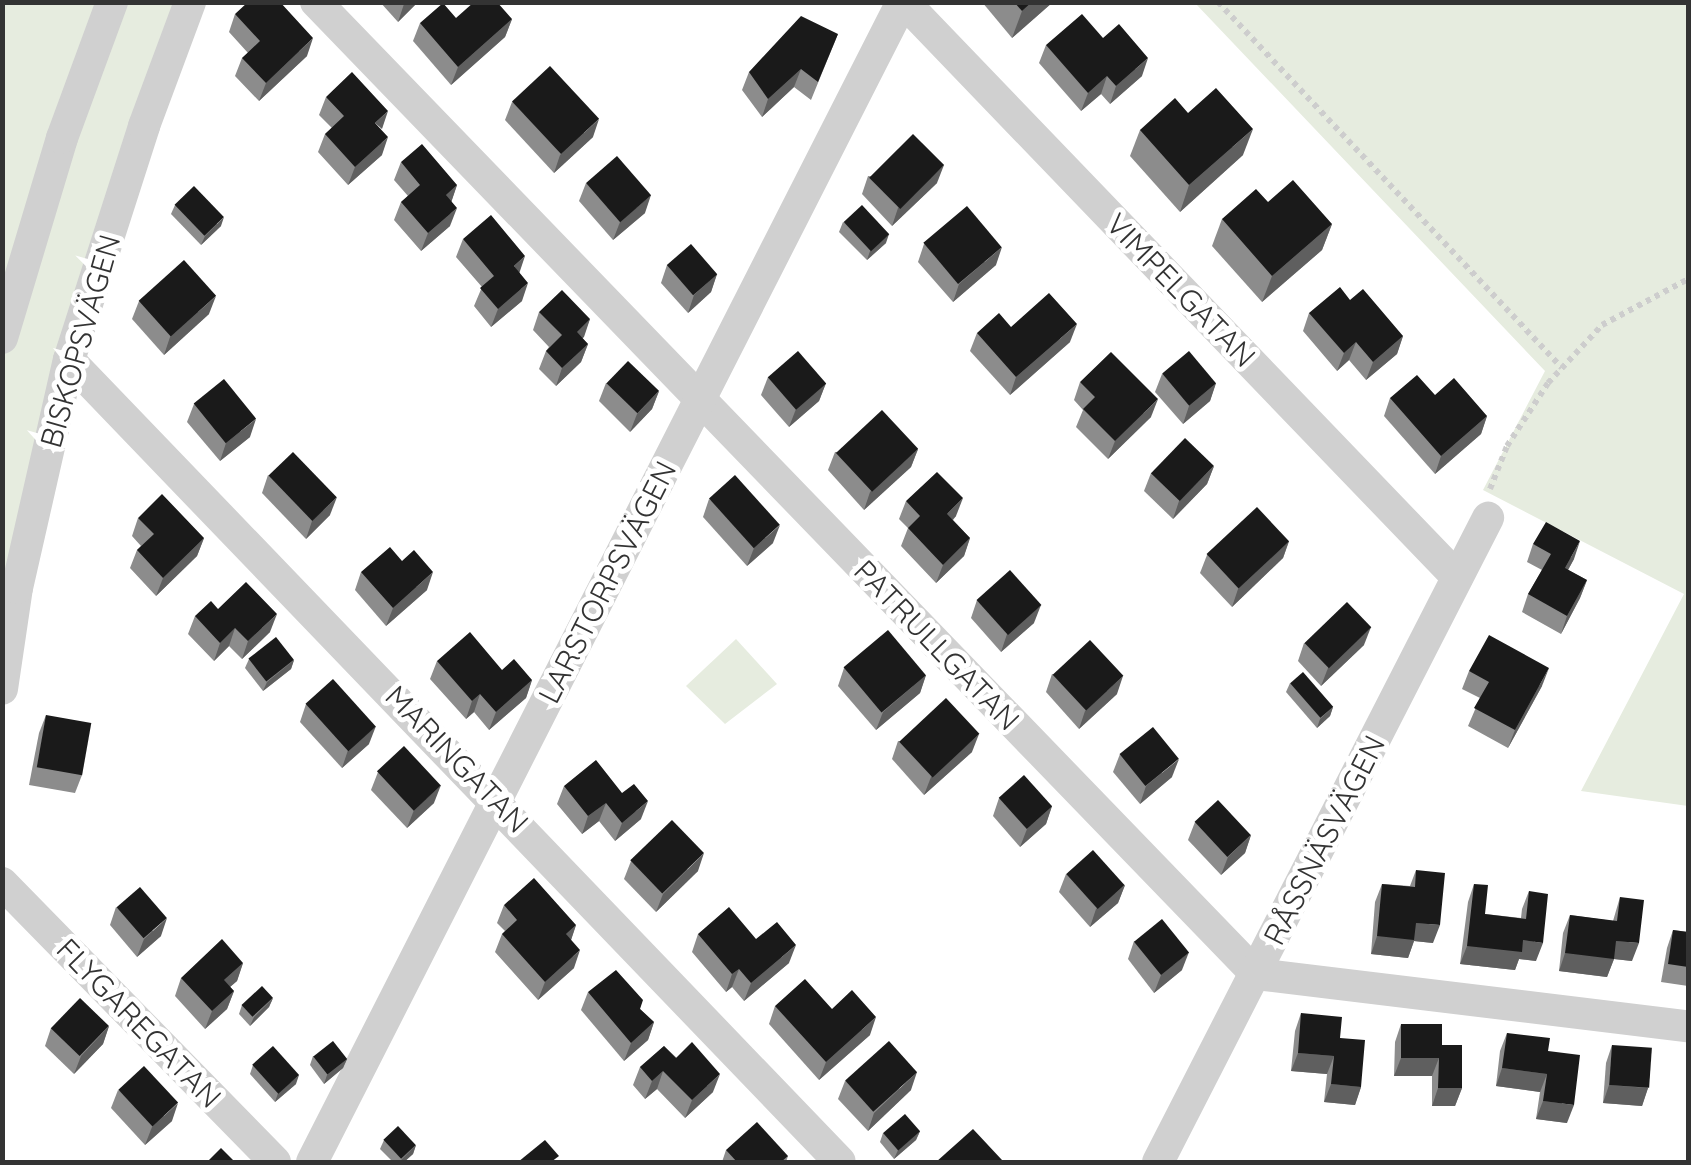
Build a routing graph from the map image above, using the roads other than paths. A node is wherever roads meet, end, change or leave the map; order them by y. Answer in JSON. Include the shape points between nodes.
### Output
{"nodes":[{"id":1,"x":112,"y":2,"type":"edge"},
{"id":2,"x":190,"y":2,"type":"edge"},
{"id":3,"x":316,"y":2,"type":"edge"},
{"id":4,"x":903,"y":2,"type":"edge"},
{"id":5,"x":2,"y":338,"type":"edge"},
{"id":6,"x":69,"y":360,"type":"junction"},
{"id":7,"x":698,"y":399,"type":"junction"},
{"id":8,"x":1488,"y":518,"type":"road end"},
{"id":9,"x":1458,"y":577,"type":"junction"},
{"id":10,"x":2,"y":689,"type":"edge"},
{"id":11,"x":498,"y":801,"type":"junction"},
{"id":12,"x":2,"y":883,"type":"edge"},
{"id":13,"x":1256,"y":974,"type":"junction"},
{"id":14,"x":1688,"y":1026,"type":"edge"},
{"id":15,"x":275,"y":1162,"type":"edge"},
{"id":16,"x":312,"y":1162,"type":"edge"},
{"id":17,"x":840,"y":1162,"type":"edge"},
{"id":18,"x":1158,"y":1162,"type":"edge"}],
"edges":[{"from":1,"to":5,"type":"street","via":[[62,138]]},
{"from":2,"to":6,"type":"street","name":"BISKOPSVÄGEN"},
{"from":3,"to":7,"type":"street","name":"PATRULLGATAN"},
{"from":4,"to":7,"type":"street","name":"LARSTORPSVÄGEN"},
{"from":4,"to":9,"type":"street","name":"VIMPELGATAN"},
{"from":6,"to":10,"type":"street","name":"BISKOPSVÄGEN","via":[[17,588]]},
{"from":6,"to":11,"type":"street","name":"MARINGATAN"},
{"from":7,"to":11,"type":"street","name":"LARSTORPSVÄGEN"},
{"from":7,"to":13,"type":"street","name":"PATRULLGATAN"},
{"from":8,"to":9,"type":"street","name":"RÅSSNÄSVÄGEN"},
{"from":9,"to":13,"type":"street","name":"RÅSSNÄSVÄGEN"},
{"from":11,"to":16,"type":"street","name":"LARSTORPSVÄGEN"},
{"from":11,"to":17,"type":"street","name":"MARINGATAN"},
{"from":12,"to":15,"type":"street","name":"FLYGAREGATAN"},
{"from":13,"to":14,"type":"street"},
{"from":13,"to":18,"type":"street","name":"RÅSSNÄSVÄGEN"}]}
